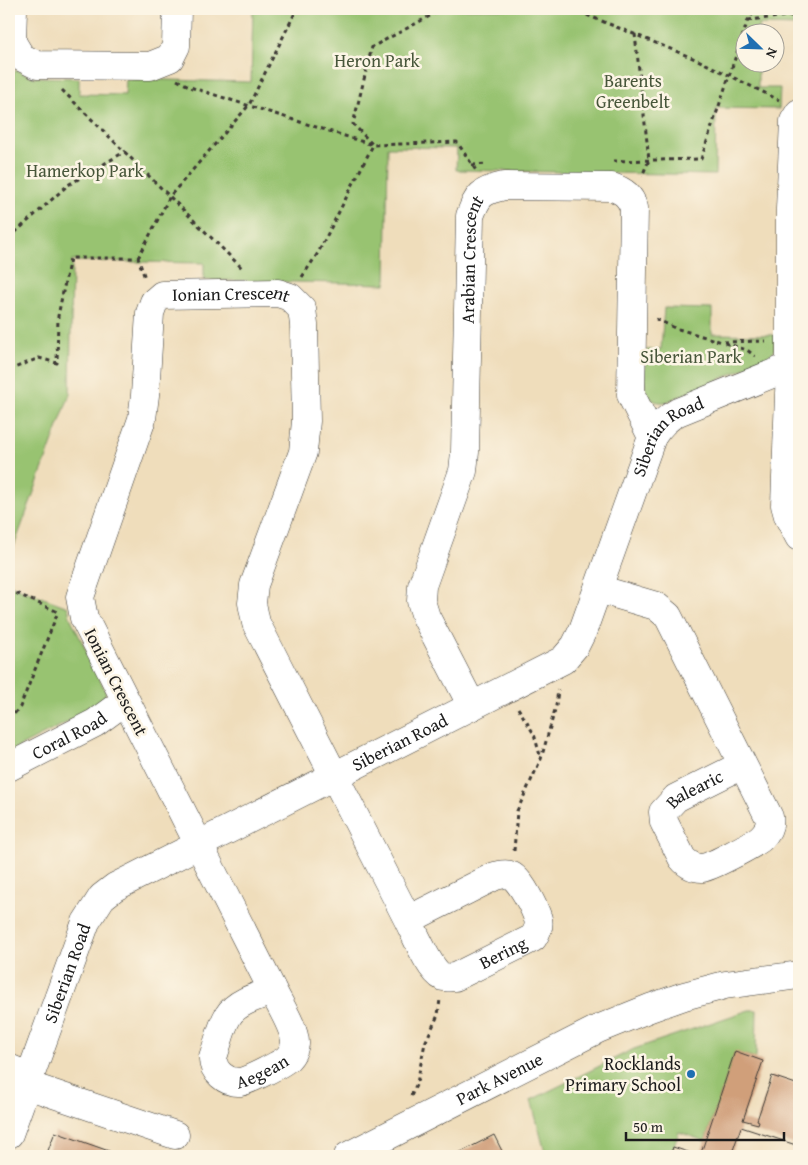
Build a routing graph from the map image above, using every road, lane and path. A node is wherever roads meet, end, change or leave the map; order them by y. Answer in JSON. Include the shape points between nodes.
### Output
{"nodes":[{"id":1,"x":13,"y":9,"type":"edge"},
{"id":2,"x":177,"y":9,"type":"edge"},
{"id":3,"x":297,"y":9,"type":"edge"},
{"id":4,"x":443,"y":9,"type":"edge"},
{"id":5,"x":572,"y":9,"type":"edge"},
{"id":6,"x":756,"y":9,"type":"edge"},
{"id":7,"x":799,"y":15,"type":"edge"},
{"id":8,"x":748,"y":20,"type":"junction"},
{"id":9,"x":635,"y":34,"type":"junction"},
{"id":10,"x":37,"y":65,"type":"junction"},
{"id":11,"x":150,"y":66,"type":"junction"},
{"id":12,"x":728,"y":76,"type":"junction"},
{"id":13,"x":249,"y":105,"type":"junction"},
{"id":14,"x":797,"y":117,"type":"edge"},
{"id":15,"x":373,"y":145,"type":"junction"},
{"id":16,"x":126,"y":151,"type":"junction"},
{"id":17,"x":649,"y":160,"type":"junction"},
{"id":18,"x":610,"y":161,"type":"dead end"},
{"id":19,"x":472,"y":165,"type":"junction"},
{"id":20,"x":490,"y":177,"type":"junction"},
{"id":21,"x":170,"y":196,"type":"junction"},
{"id":22,"x":630,"y":199,"type":"junction"},
{"id":23,"x":794,"y":206,"type":"edge"},
{"id":24,"x":9,"y":238,"type":"edge"},
{"id":25,"x":138,"y":258,"type":"junction"},
{"id":26,"x":256,"y":293,"type":"junction"},
{"id":27,"x":290,"y":297,"type":"junction"},
{"id":28,"x":154,"y":302,"type":"junction"},
{"id":29,"x":632,"y":310,"type":"junction"},
{"id":30,"x":722,"y":342,"type":"junction"},
{"id":31,"x":793,"y":356,"type":"edge"},
{"id":32,"x":9,"y":370,"type":"edge"},
{"id":33,"x":765,"y":377,"type":"junction"},
{"id":34,"x":652,"y":437,"type":"junction"},
{"id":35,"x":799,"y":538,"type":"edge"},
{"id":36,"x":598,"y":589,"type":"junction"},
{"id":37,"x":9,"y":590,"type":"edge"},
{"id":38,"x":69,"y":610,"type":"junction"},
{"id":39,"x":563,"y":660,"type":"junction"},
{"id":40,"x":507,"y":688,"type":"junction"},
{"id":41,"x":125,"y":701,"type":"junction"},
{"id":42,"x":472,"y":706,"type":"junction"},
{"id":43,"x":9,"y":720,"type":"edge"},
{"id":44,"x":541,"y":759,"type":"junction"},
{"id":45,"x":742,"y":765,"type":"dead end"},
{"id":46,"x":9,"y":767,"type":"edge"},
{"id":47,"x":334,"y":776,"type":"junction"},
{"id":48,"x":199,"y":844,"type":"junction"},
{"id":49,"x":511,"y":875,"type":"junction"},
{"id":50,"x":408,"y":920,"type":"junction"},
{"id":51,"x":799,"y":975,"type":"edge"},
{"id":52,"x":443,"y":977,"type":"junction"},
{"id":53,"x":273,"y":991,"type":"dead end"},
{"id":54,"x":22,"y":1077,"type":"edge"},
{"id":55,"x":411,"y":1096,"type":"dead end"},
{"id":56,"x":9,"y":1134,"type":"edge"},
{"id":57,"x":175,"y":1135,"type":"dead end"},
{"id":58,"x":352,"y":1155,"type":"edge"}],
"edges":[{"from":1,"to":10,"type":"street","via":[[12,42],[21,57]]},
{"from":2,"to":11,"type":"street","via":[[176,46],[170,58]]},
{"from":3,"to":13,"type":"path"},
{"from":4,"to":15,"type":"path","via":[[372,47],[353,124]]},
{"from":5,"to":9,"type":"path"},
{"from":6,"to":8,"type":"path"},
{"from":7,"to":8,"type":"path"},
{"from":8,"to":12,"type":"path"},
{"from":9,"to":12,"type":"path"},
{"from":9,"to":17,"type":"path"},
{"from":10,"to":11,"type":"street"},
{"from":10,"to":16,"type":"path"},
{"from":11,"to":13,"type":"path","via":[[193,88]]},
{"from":12,"to":14,"type":"path","via":[[778,100]]},
{"from":12,"to":17,"type":"path","via":[[701,159]]},
{"from":13,"to":15,"type":"path"},
{"from":13,"to":21,"type":"path"},
{"from":14,"to":23,"type":"street"},
{"from":15,"to":19,"type":"path","via":[[457,142]]},
{"from":15,"to":27,"type":"path","via":[[318,253]]},
{"from":16,"to":21,"type":"path"},
{"from":16,"to":24,"type":"path","via":[[68,185]]},
{"from":17,"to":18,"type":"path"},
{"from":17,"to":22,"type":"path"},
{"from":19,"to":20,"type":"path"},
{"from":19,"to":20,"type":"path"},
{"from":20,"to":22,"type":"street","name":"Arabian Crescent","via":[[504,186],[612,187],[623,191]]},
{"from":20,"to":42,"type":"street","name":"Arabian Crescent","via":[[470,216],[463,471],[422,586],[421,601]]},
{"from":21,"to":25,"type":"path"},
{"from":21,"to":26,"type":"path","via":[[244,270]]},
{"from":22,"to":29,"type":"street","via":[[634,208]]},
{"from":23,"to":31,"type":"street"},
{"from":25,"to":28,"type":"path"},
{"from":25,"to":32,"type":"path","via":[[70,258],[58,316],[57,363],[39,358]]},
{"from":26,"to":27,"type":"street","name":"Ionian Crescent","via":[[278,293]]},
{"from":26,"to":28,"type":"street","name":"Ionian Crescent","via":[[162,295]]},
{"from":27,"to":47,"type":"street","name":"Ionian Crescent","via":[[302,309],[306,421],[302,452],[254,585],[252,604],[256,623]]},
{"from":28,"to":38,"type":"street","name":"Ionian Crescent","via":[[148,325],[142,419],[80,597]]},
{"from":29,"to":30,"type":"path","via":[[675,328]]},
{"from":29,"to":34,"type":"street","via":[[631,395]]},
{"from":30,"to":31,"type":"path"},
{"from":30,"to":33,"type":"path","via":[[747,350],[763,361]]},
{"from":31,"to":33,"type":"street","name":"Siberian Road"},
{"from":31,"to":35,"type":"street","via":[[785,505]]},
{"from":33,"to":34,"type":"street","name":"Siberian Road","via":[[672,415]]},
{"from":34,"to":36,"type":"street","name":"Siberian Road"},
{"from":36,"to":39,"type":"street","name":"Siberian Road","via":[[583,630]]},
{"from":36,"to":45,"type":"street","name":"Balearic","via":[[656,606],[668,616]]},
{"from":37,"to":38,"type":"path"},
{"from":38,"to":41,"type":"street","name":"Ionian Crescent","via":[[84,618]]},
{"from":38,"to":43,"type":"path","via":[[20,707]]},
{"from":39,"to":40,"type":"street","name":"Siberian Road"},
{"from":39,"to":44,"type":"path","via":[[556,706]]},
{"from":40,"to":42,"type":"street","name":"Siberian Road"},
{"from":40,"to":44,"type":"path","via":[[534,734]]},
{"from":41,"to":46,"type":"street","name":"Coral Road","via":[[95,723]]},
{"from":41,"to":48,"type":"street","name":"Ionian Crescent"},
{"from":42,"to":47,"type":"street","name":"Siberian Road"},
{"from":44,"to":49,"type":"path","via":[[518,811]]},
{"from":47,"to":48,"type":"street","name":"Siberian Road"},
{"from":47,"to":50,"type":"street"},
{"from":48,"to":53,"type":"street"},
{"from":48,"to":54,"type":"street","name":"Siberian Road","via":[[115,887],[94,906]]},
{"from":49,"to":50,"type":"street","via":[[494,876]]},
{"from":49,"to":52,"type":"street","name":"Bering","via":[[520,884],[538,920],[533,938],[455,976]]},
{"from":50,"to":52,"type":"street","via":[[433,967]]},
{"from":51,"to":58,"type":"street","name":"Park Avenue","via":[[725,984],[650,1008],[598,1029]]},
{"from":52,"to":55,"type":"path","via":[[438,1015],[425,1043],[418,1083]]},
{"from":54,"to":56,"type":"street","name":"Siberian Road"},
{"from":54,"to":57,"type":"street"}]}
